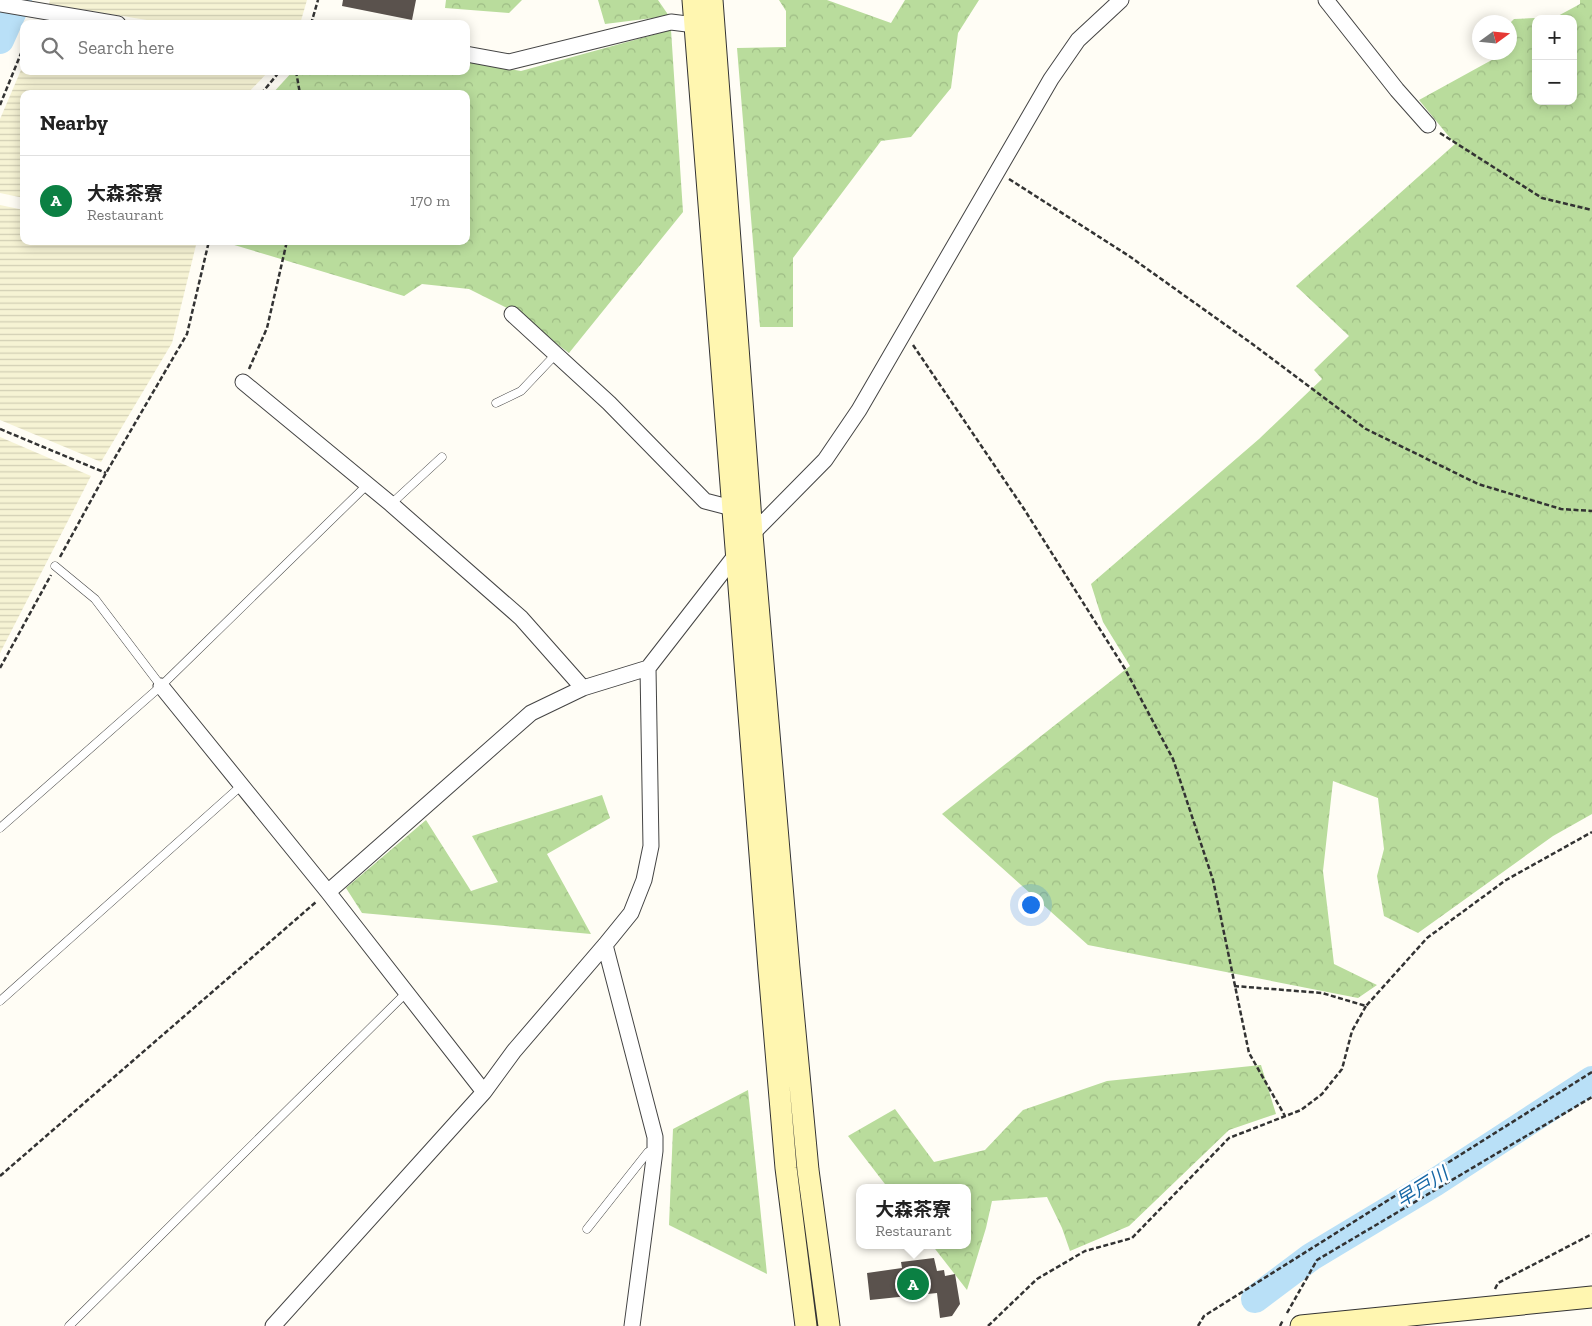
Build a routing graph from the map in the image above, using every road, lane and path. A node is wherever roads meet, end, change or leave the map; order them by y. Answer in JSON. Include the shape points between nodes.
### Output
{"nodes":[{"id":1,"x":318,"y":0,"type":"edge"},
{"id":2,"x":693,"y":0,"type":"edge"},
{"id":3,"x":712,"y":0,"type":"edge"},
{"id":4,"x":1121,"y":0,"type":"edge"},
{"id":5,"x":1326,"y":0,"type":"edge"},
{"id":6,"x":0,"y":4,"type":"edge"},
{"id":7,"x":97,"y":20,"type":"edge"},
{"id":8,"x":312,"y":20,"type":"edge"},
{"id":9,"x":695,"y":25,"type":"junction"},
{"id":10,"x":715,"y":33,"type":"junction"},
{"id":11,"x":470,"y":55,"type":"edge"},
{"id":12,"x":20,"y":56,"type":"edge"},
{"id":13,"x":277,"y":75,"type":"edge"},
{"id":14,"x":297,"y":75,"type":"edge"},
{"id":15,"x":264,"y":90,"type":"edge"},
{"id":16,"x":299,"y":90,"type":"edge"},
{"id":17,"x":0,"y":105,"type":"edge"},
{"id":18,"x":1428,"y":125,"type":"joint"},
{"id":19,"x":998,"y":171,"type":"junction"},
{"id":20,"x":1592,"y":210,"type":"edge"},
{"id":21,"x":208,"y":245,"type":"edge"},
{"id":22,"x":286,"y":245,"type":"edge"},
{"id":23,"x":512,"y":314,"type":"dead end"},
{"id":24,"x":904,"y":331,"type":"junction"},
{"id":25,"x":556,"y":354,"type":"junction"},
{"id":26,"x":243,"y":382,"type":"joint"},
{"id":27,"x":496,"y":403,"type":"dead end"},
{"id":28,"x":0,"y":429,"type":"edge"},
{"id":29,"x":442,"y":457,"type":"dead end"},
{"id":30,"x":368,"y":485,"type":"junction"},
{"id":31,"x":391,"y":504,"type":"junction"},
{"id":32,"x":732,"y":508,"type":"junction"},
{"id":33,"x":1592,"y":511,"type":"edge"},
{"id":34,"x":752,"y":534,"type":"junction"},
{"id":35,"x":736,"y":557,"type":"junction"},
{"id":36,"x":55,"y":566,"type":"dead end"},
{"id":37,"x":648,"y":668,"type":"junction"},
{"id":38,"x":161,"y":686,"type":"junction"},
{"id":39,"x":583,"y":688,"type":"junction"},
{"id":40,"x":242,"y":785,"type":"junction"},
{"id":41,"x":0,"y":828,"type":"edge"},
{"id":42,"x":1592,"y":832,"type":"edge"},
{"id":43,"x":328,"y":892,"type":"junction"},
{"id":44,"x":605,"y":946,"type":"junction"},
{"id":45,"x":1234,"y":986,"type":"junction"},
{"id":46,"x":407,"y":992,"type":"junction"},
{"id":47,"x":0,"y":1001,"type":"edge"},
{"id":48,"x":1366,"y":1006,"type":"junction"},
{"id":49,"x":1592,"y":1072,"type":"edge"},
{"id":50,"x":484,"y":1092,"type":"junction"},
{"id":51,"x":1592,"y":1097,"type":"edge"},
{"id":52,"x":1285,"y":1116,"type":"junction"},
{"id":53,"x":655,"y":1151,"type":"junction"},
{"id":54,"x":0,"y":1176,"type":"edge"},
{"id":55,"x":587,"y":1229,"type":"dead end"},
{"id":56,"x":1592,"y":1234,"type":"edge"},
{"id":57,"x":1592,"y":1297,"type":"edge"},
{"id":58,"x":1489,"y":1308,"type":"junction"},
{"id":59,"x":69,"y":1326,"type":"edge"},
{"id":60,"x":273,"y":1326,"type":"edge"},
{"id":61,"x":632,"y":1326,"type":"edge"},
{"id":62,"x":806,"y":1326,"type":"edge"},
{"id":63,"x":829,"y":1326,"type":"edge"},
{"id":64,"x":988,"y":1326,"type":"edge"},
{"id":65,"x":1198,"y":1326,"type":"edge"},
{"id":66,"x":1280,"y":1326,"type":"edge"},
{"id":67,"x":1301,"y":1326,"type":"edge"}],
"edges":[{"from":1,"to":8,"type":"path"},
{"from":2,"to":9,"type":"street"},
{"from":3,"to":10,"type":"street"},
{"from":4,"to":19,"type":"street","via":[[1078,40]]},
{"from":5,"to":18,"type":"street"},
{"from":6,"to":7,"type":"street"},
{"from":9,"to":10,"type":"street"},
{"from":9,"to":11,"type":"street","via":[[671,22],[509,62]]},
{"from":9,"to":32,"type":"street"},
{"from":10,"to":34,"type":"street"},
{"from":12,"to":17,"type":"path"},
{"from":13,"to":15,"type":"path"},
{"from":14,"to":16,"type":"path"},
{"from":18,"to":20,"type":"path","via":[[1542,198]]},
{"from":19,"to":24,"type":"street"},
{"from":19,"to":33,"type":"path","via":[[1129,256],[1366,429],[1478,484],[1561,509]]},
{"from":21,"to":28,"type":"path","via":[[187,334],[106,473]]},
{"from":22,"to":26,"type":"path","via":[[267,328]]},
{"from":23,"to":25,"type":"street"},
{"from":24,"to":34,"type":"street","via":[[859,410],[825,460]]},
{"from":24,"to":45,"type":"path","via":[[1024,509],[1120,660],[1173,759],[1213,880]]},
{"from":25,"to":27,"type":"lane","via":[[521,392]]},
{"from":25,"to":32,"type":"street","via":[[706,501]]},
{"from":26,"to":30,"type":"street"},
{"from":29,"to":31,"type":"lane"},
{"from":30,"to":31,"type":"street"},
{"from":30,"to":38,"type":"lane"},
{"from":31,"to":39,"type":"street","via":[[521,618]]},
{"from":32,"to":35,"type":"street"},
{"from":34,"to":35,"type":"street"},
{"from":34,"to":63,"type":"street","via":[[806,1150]]},
{"from":35,"to":37,"type":"street"},
{"from":35,"to":62,"type":"street","via":[[786,1168]]},
{"from":36,"to":38,"type":"lane","via":[[95,599]]},
{"from":37,"to":39,"type":"street"},
{"from":37,"to":44,"type":"street","via":[[652,846],[644,880],[631,913]]},
{"from":38,"to":40,"type":"street"},
{"from":38,"to":41,"type":"lane"},
{"from":39,"to":43,"type":"street","via":[[531,714]]},
{"from":40,"to":43,"type":"street"},
{"from":40,"to":47,"type":"lane"},
{"from":42,"to":48,"type":"path","via":[[1506,880],[1427,938]]},
{"from":43,"to":46,"type":"street"},
{"from":43,"to":54,"type":"path"},
{"from":44,"to":50,"type":"street","via":[[514,1051]]},
{"from":44,"to":53,"type":"street","via":[[655,1137]]},
{"from":45,"to":48,"type":"path","via":[[1322,993]]},
{"from":45,"to":52,"type":"path","via":[[1249,1053]]},
{"from":46,"to":50,"type":"street"},
{"from":46,"to":59,"type":"lane"},
{"from":48,"to":52,"type":"path","via":[[1352,1031],[1342,1069],[1322,1094],[1301,1110]]},
{"from":49,"to":65,"type":"path","via":[[1204,1316]]},
{"from":50,"to":60,"type":"street"},
{"from":51,"to":66,"type":"path","via":[[1317,1260]]},
{"from":52,"to":64,"type":"path","via":[[1229,1138],[1132,1238],[1086,1251],[1037,1279]]},
{"from":53,"to":55,"type":"lane","via":[[648,1152]]},
{"from":53,"to":61,"type":"street"},
{"from":56,"to":58,"type":"path","via":[[1498,1282]]},
{"from":57,"to":58,"type":"street"},
{"from":58,"to":67,"type":"street"}]}
